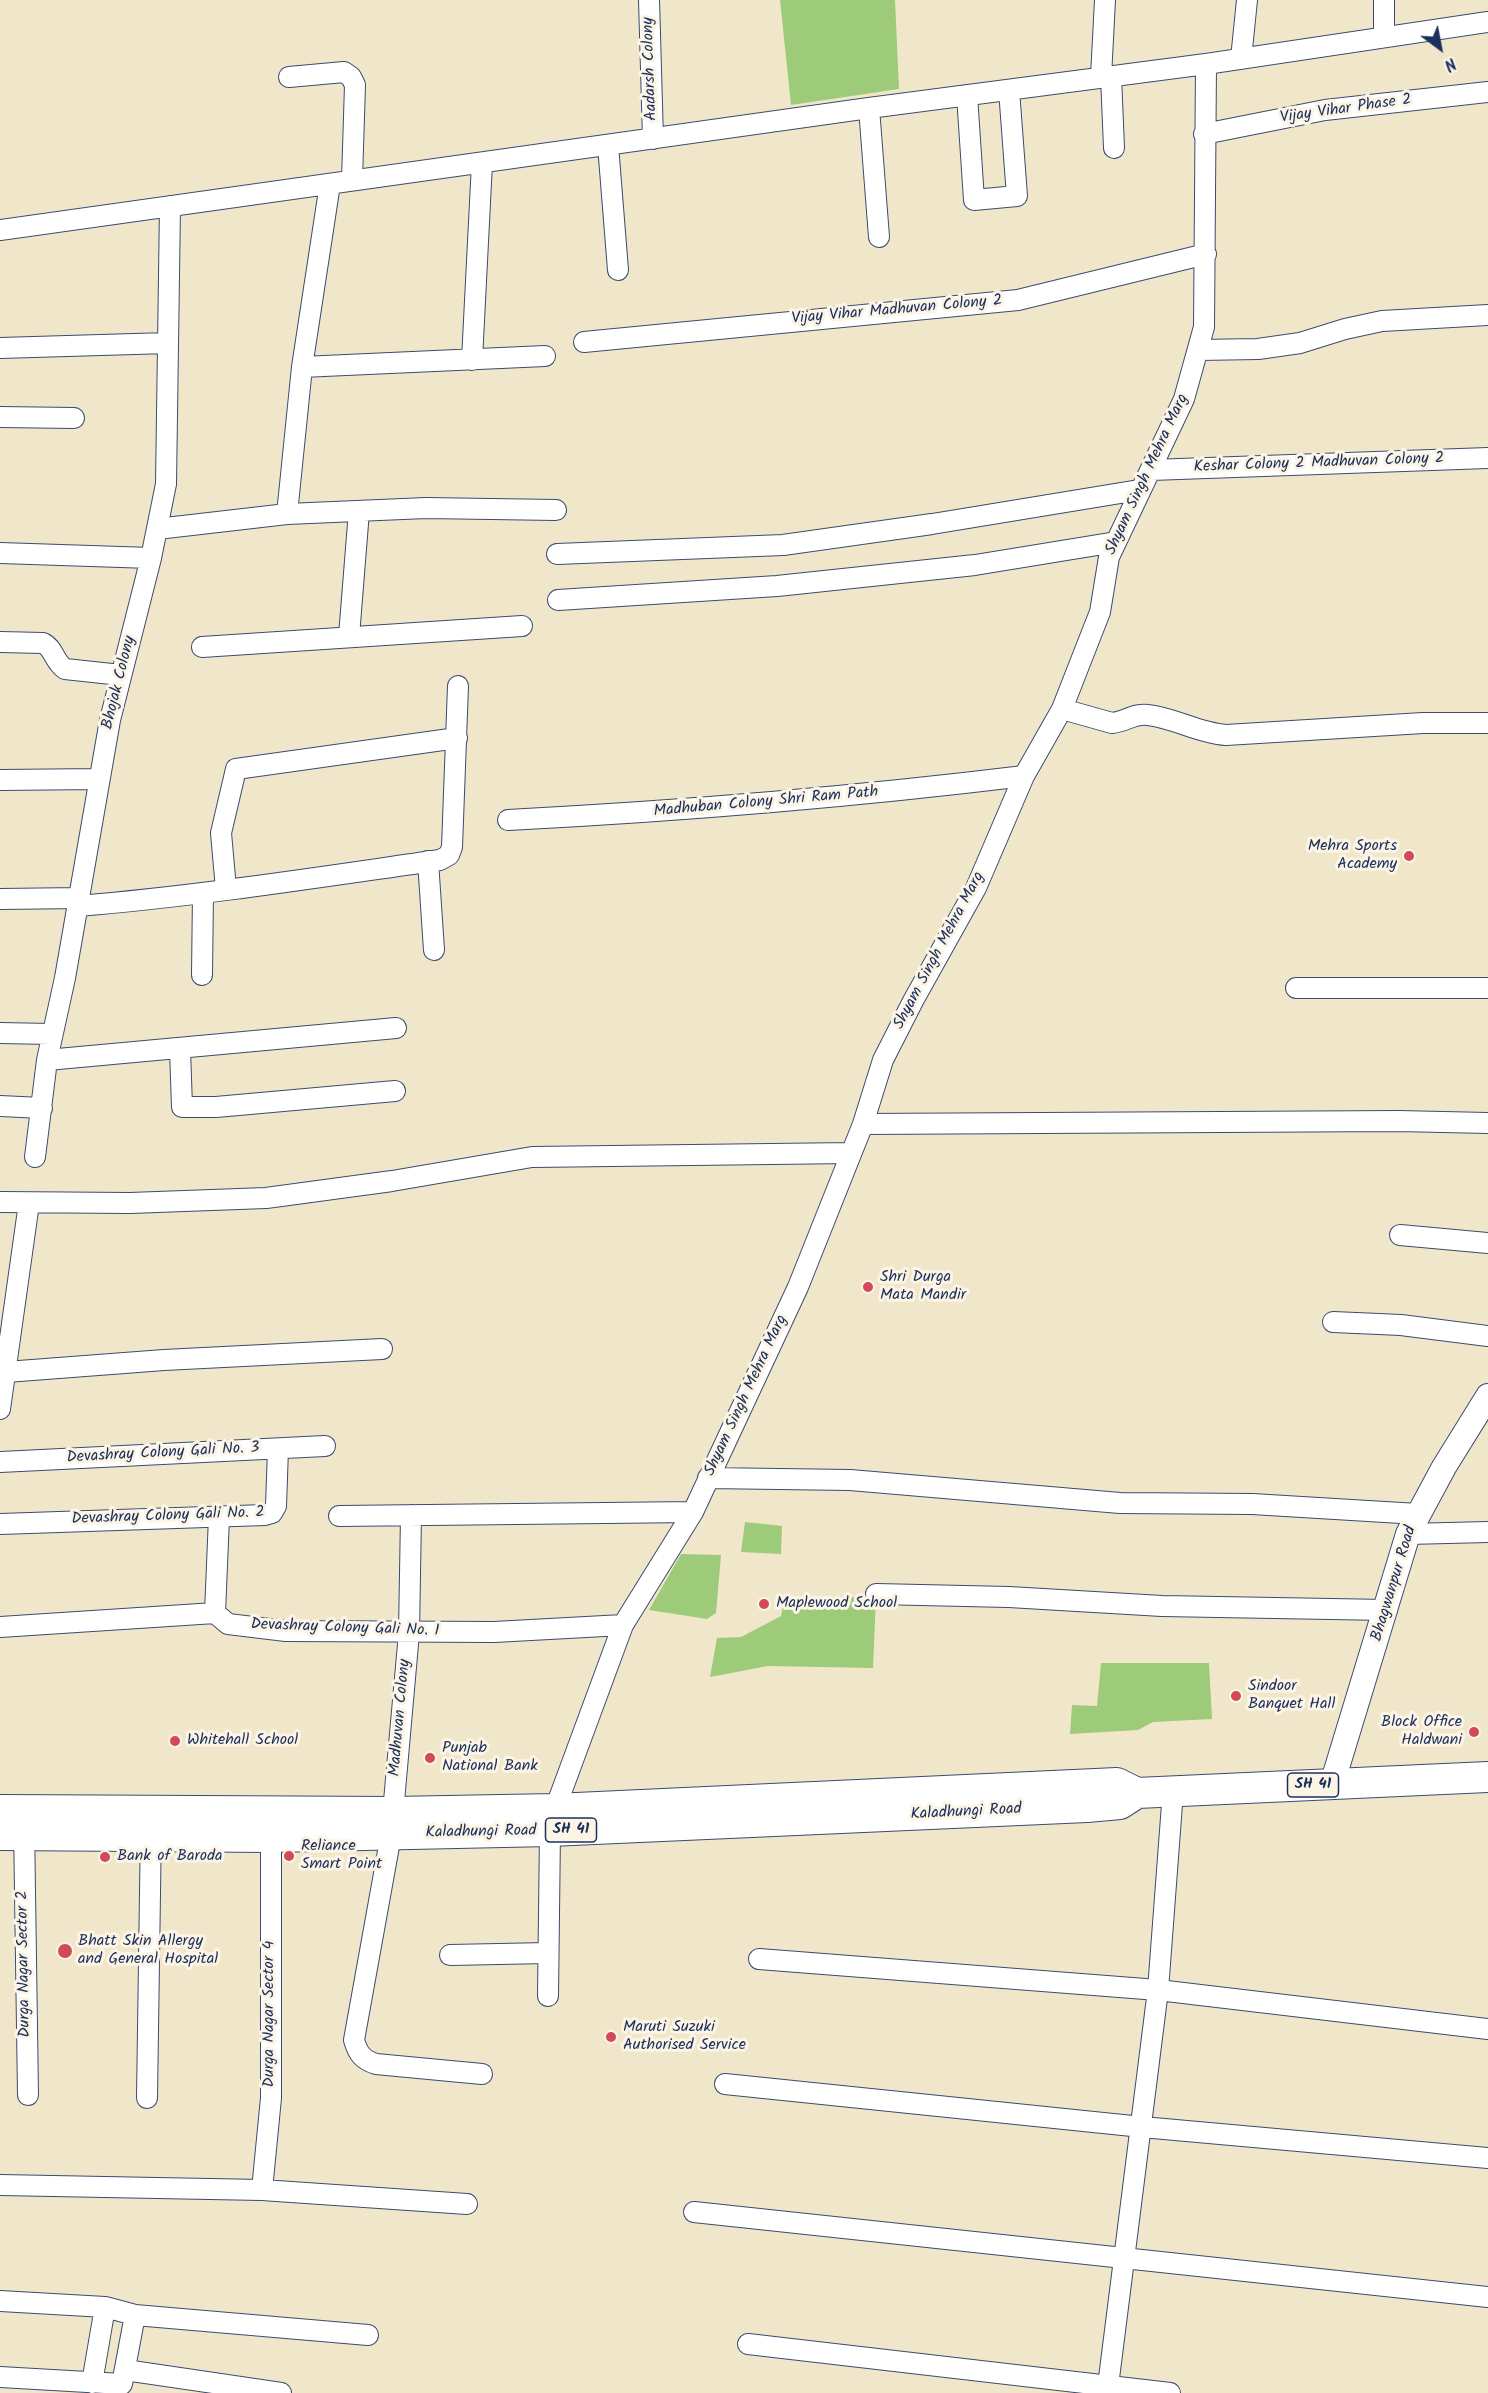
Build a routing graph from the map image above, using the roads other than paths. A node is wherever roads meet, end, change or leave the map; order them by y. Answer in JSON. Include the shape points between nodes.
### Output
{"nodes":[{"id":1,"x":649,"y":0,"type":"edge"},
{"id":2,"x":1105,"y":0,"type":"edge"},
{"id":3,"x":1247,"y":0,"type":"edge"},
{"id":4,"x":1384,"y":0,"type":"edge"},
{"id":5,"x":1488,"y":22,"type":"edge"},
{"id":6,"x":1384,"y":37,"type":"junction"},
{"id":7,"x":1241,"y":59,"type":"junction"},
{"id":8,"x":1206,"y":64,"type":"junction"},
{"id":9,"x":1106,"y":76,"type":"junction"},
{"id":10,"x":289,"y":77,"type":"dead end"},
{"id":11,"x":1009,"y":90,"type":"junction"},
{"id":12,"x":1488,"y":92,"type":"edge"},
{"id":13,"x":967,"y":95,"type":"junction"},
{"id":14,"x":869,"y":108,"type":"junction"},
{"id":15,"x":1204,"y":134,"type":"junction"},
{"id":16,"x":653,"y":139,"type":"junction"},
{"id":17,"x":608,"y":146,"type":"junction"},
{"id":18,"x":1114,"y":148,"type":"dead end"},
{"id":19,"x":482,"y":164,"type":"junction"},
{"id":20,"x":352,"y":180,"type":"junction"},
{"id":21,"x":330,"y":184,"type":"junction"},
{"id":22,"x":170,"y":206,"type":"junction"},
{"id":23,"x":0,"y":230,"type":"edge"},
{"id":24,"x":879,"y":237,"type":"dead end"},
{"id":25,"x":1206,"y":254,"type":"junction"},
{"id":26,"x":618,"y":270,"type":"dead end"},
{"id":27,"x":1488,"y":315,"type":"edge"},
{"id":28,"x":584,"y":342,"type":"dead end"},
{"id":29,"x":168,"y":343,"type":"junction"},
{"id":30,"x":0,"y":348,"type":"edge"},
{"id":31,"x":1200,"y":350,"type":"junction"},
{"id":32,"x":545,"y":356,"type":"dead end"},
{"id":33,"x":472,"y":360,"type":"junction"},
{"id":34,"x":302,"y":368,"type":"junction"},
{"id":35,"x":0,"y":417,"type":"edge"},
{"id":36,"x":74,"y":418,"type":"dead end"},
{"id":37,"x":1488,"y":458,"type":"edge"},
{"id":38,"x":1151,"y":470,"type":"junction"},
{"id":39,"x":1139,"y":490,"type":"junction"},
{"id":40,"x":556,"y":510,"type":"dead end"},
{"id":41,"x":359,"y":511,"type":"junction"},
{"id":42,"x":287,"y":514,"type":"junction"},
{"id":43,"x":157,"y":529,"type":"junction"},
{"id":44,"x":1116,"y":542,"type":"junction"},
{"id":45,"x":0,"y":553,"type":"edge"},
{"id":46,"x":557,"y":554,"type":"dead end"},
{"id":47,"x":151,"y":558,"type":"junction"},
{"id":48,"x":558,"y":600,"type":"dead end"},
{"id":49,"x":522,"y":626,"type":"dead end"},
{"id":50,"x":349,"y":636,"type":"junction"},
{"id":51,"x":0,"y":642,"type":"edge"},
{"id":52,"x":202,"y":647,"type":"dead end"},
{"id":53,"x":121,"y":675,"type":"junction"},
{"id":54,"x":458,"y":686,"type":"dead end"},
{"id":55,"x":1062,"y":709,"type":"junction"},
{"id":56,"x":1488,"y":723,"type":"edge"},
{"id":57,"x":457,"y":738,"type":"junction"},
{"id":58,"x":1024,"y":776,"type":"junction"},
{"id":59,"x":99,"y":779,"type":"junction"},
{"id":60,"x":0,"y":780,"type":"edge"},
{"id":61,"x":508,"y":820,"type":"dead end"},
{"id":62,"x":428,"y":861,"type":"junction"},
{"id":63,"x":226,"y":889,"type":"junction"},
{"id":64,"x":203,"y":893,"type":"junction"},
{"id":65,"x":0,"y":899,"type":"edge"},
{"id":66,"x":79,"y":902,"type":"junction"},
{"id":67,"x":434,"y":950,"type":"dead end"},
{"id":68,"x":202,"y":975,"type":"dead end"},
{"id":69,"x":1296,"y":988,"type":"dead end"},
{"id":70,"x":1488,"y":988,"type":"edge"},
{"id":71,"x":396,"y":1028,"type":"dead end"},
{"id":72,"x":0,"y":1033,"type":"edge"},
{"id":73,"x":51,"y":1034,"type":"junction"},
{"id":74,"x":180,"y":1049,"type":"junction"},
{"id":75,"x":47,"y":1060,"type":"junction"},
{"id":76,"x":395,"y":1091,"type":"dead end"},
{"id":77,"x":0,"y":1106,"type":"edge"},
{"id":78,"x":42,"y":1108,"type":"junction"},
{"id":79,"x":1488,"y":1123,"type":"edge"},
{"id":80,"x":863,"y":1124,"type":"junction"},
{"id":81,"x":851,"y":1153,"type":"junction"},
{"id":82,"x":35,"y":1157,"type":"dead end"},
{"id":83,"x":0,"y":1202,"type":"edge"},
{"id":84,"x":29,"y":1203,"type":"junction"},
{"id":85,"x":1400,"y":1235,"type":"dead end"},
{"id":86,"x":1488,"y":1243,"type":"edge"},
{"id":87,"x":6,"y":1317,"type":"edge"},
{"id":88,"x":1333,"y":1322,"type":"dead end"},
{"id":89,"x":1488,"y":1336,"type":"edge"},
{"id":90,"x":381,"y":1349,"type":"dead end"},
{"id":91,"x":6,"y":1372,"type":"junction"},
{"id":92,"x":1488,"y":1396,"type":"edge"},
{"id":93,"x":0,"y":1409,"type":"edge"},
{"id":94,"x":326,"y":1446,"type":"dead end"},
{"id":95,"x":278,"y":1449,"type":"junction"},
{"id":96,"x":0,"y":1462,"type":"edge"},
{"id":97,"x":708,"y":1478,"type":"junction"},
{"id":98,"x":693,"y":1512,"type":"junction"},
{"id":99,"x":411,"y":1515,"type":"junction"},
{"id":100,"x":339,"y":1516,"type":"dead end"},
{"id":101,"x":219,"y":1517,"type":"junction"},
{"id":102,"x":0,"y":1524,"type":"edge"},
{"id":103,"x":1413,"y":1524,"type":"junction"},
{"id":104,"x":1488,"y":1532,"type":"edge"},
{"id":105,"x":876,"y":1594,"type":"dead end"},
{"id":106,"x":1387,"y":1610,"type":"junction"},
{"id":107,"x":215,"y":1613,"type":"junction"},
{"id":108,"x":623,"y":1625,"type":"junction"},
{"id":109,"x":0,"y":1627,"type":"edge"},
{"id":110,"x":409,"y":1633,"type":"junction"},
{"id":111,"x":1488,"y":1777,"type":"edge"},
{"id":112,"x":1332,"y":1784,"type":"junction"},
{"id":113,"x":1173,"y":1791,"type":"junction"},
{"id":114,"x":552,"y":1820,"type":"junction"},
{"id":115,"x":12,"y":1822,"type":"edge"},
{"id":116,"x":151,"y":1823,"type":"junction"},
{"id":117,"x":271,"y":1824,"type":"junction"},
{"id":118,"x":392,"y":1824,"type":"junction"},
{"id":119,"x":548,"y":1953,"type":"junction"},
{"id":120,"x":450,"y":1955,"type":"dead end"},
{"id":121,"x":759,"y":1959,"type":"dead end"},
{"id":122,"x":1158,"y":1990,"type":"junction"},
{"id":123,"x":548,"y":1996,"type":"dead end"},
{"id":124,"x":1488,"y":2029,"type":"edge"},
{"id":125,"x":482,"y":2074,"type":"dead end"},
{"id":126,"x":725,"y":2084,"type":"dead end"},
{"id":127,"x":28,"y":2095,"type":"dead end"},
{"id":128,"x":147,"y":2098,"type":"dead end"},
{"id":129,"x":1142,"y":2127,"type":"junction"},
{"id":130,"x":1488,"y":2158,"type":"edge"},
{"id":131,"x":0,"y":2185,"type":"edge"},
{"id":132,"x":262,"y":2190,"type":"junction"},
{"id":133,"x":466,"y":2204,"type":"dead end"},
{"id":134,"x":694,"y":2212,"type":"dead end"},
{"id":135,"x":1123,"y":2259,"type":"junction"},
{"id":136,"x":1488,"y":2296,"type":"edge"},
{"id":137,"x":0,"y":2301,"type":"edge"},
{"id":138,"x":105,"y":2307,"type":"junction"},
{"id":139,"x":135,"y":2315,"type":"junction"},
{"id":140,"x":368,"y":2336,"type":"dead end"},
{"id":141,"x":748,"y":2344,"type":"dead end"},
{"id":142,"x":125,"y":2370,"type":"junction"},
{"id":143,"x":0,"y":2377,"type":"edge"},
{"id":144,"x":92,"y":2383,"type":"junction"},
{"id":145,"x":1108,"y":2386,"type":"junction"},
{"id":146,"x":281,"y":2393,"type":"edge"},
{"id":147,"x":1170,"y":2393,"type":"edge"}],
"edges":[{"from":1,"to":16,"type":"street","name":"Aadarsh Colony"},
{"from":2,"to":9,"type":"street"},
{"from":3,"to":7,"type":"street"},
{"from":4,"to":6,"type":"street"},
{"from":5,"to":6,"type":"street"},
{"from":6,"to":7,"type":"street"},
{"from":7,"to":8,"type":"street"},
{"from":8,"to":9,"type":"street"},
{"from":8,"to":15,"type":"street","name":"Shyam Singh Mehra Marg"},
{"from":9,"to":11,"type":"street"},
{"from":9,"to":18,"type":"street"},
{"from":10,"to":20,"type":"street","via":[[344,72],[351,77],[355,85]]},
{"from":11,"to":13,"type":"street"},
{"from":11,"to":13,"type":"street","via":[[1017,196],[974,200]]},
{"from":12,"to":15,"type":"street","name":"Vijay Vihar Phase 2","via":[[1325,110]]},
{"from":13,"to":14,"type":"street"},
{"from":14,"to":16,"type":"street"},
{"from":14,"to":24,"type":"street"},
{"from":15,"to":25,"type":"street","name":"Shyam Singh Mehra Marg"},
{"from":16,"to":17,"type":"street"},
{"from":17,"to":19,"type":"street"},
{"from":17,"to":26,"type":"street"},
{"from":19,"to":20,"type":"street"},
{"from":19,"to":33,"type":"street"},
{"from":20,"to":21,"type":"street"},
{"from":21,"to":22,"type":"street"},
{"from":21,"to":34,"type":"street"},
{"from":22,"to":23,"type":"street"},
{"from":22,"to":29,"type":"street","name":"Bhojak Colony"},
{"from":25,"to":28,"type":"street","name":"Vijay Vihar Madhuvan Colony 2","via":[[1018,300]]},
{"from":25,"to":31,"type":"street","name":"Shyam Singh Mehra Marg"},
{"from":27,"to":31,"type":"street","via":[[1382,321],[1300,343],[1258,349]]},
{"from":29,"to":30,"type":"street"},
{"from":29,"to":43,"type":"street","name":"Bhojak Colony","via":[[166,484]]},
{"from":31,"to":38,"type":"street","name":"Shyam Singh Mehra Marg","via":[[1184,399]]},
{"from":32,"to":33,"type":"street"},
{"from":33,"to":34,"type":"street"},
{"from":34,"to":42,"type":"street"},
{"from":35,"to":36,"type":"street"},
{"from":37,"to":38,"type":"street","name":"Keshar Colony 2 Madhuvan Colony 2"},
{"from":38,"to":39,"type":"street","name":"Shyam Singh Mehra Marg"},
{"from":39,"to":44,"type":"street","name":"Shyam Singh Mehra Marg"},
{"from":39,"to":46,"type":"street","via":[[783,545]]},
{"from":40,"to":41,"type":"street"},
{"from":41,"to":42,"type":"street"},
{"from":41,"to":50,"type":"street"},
{"from":42,"to":43,"type":"street"},
{"from":43,"to":47,"type":"street","name":"Bhojak Colony"},
{"from":44,"to":48,"type":"street","via":[[975,565],[789,585]]},
{"from":44,"to":55,"type":"street","name":"Shyam Singh Mehra Marg","via":[[1109,557],[1100,612]]},
{"from":45,"to":47,"type":"street"},
{"from":47,"to":53,"type":"street","name":"Bhojak Colony"},
{"from":49,"to":50,"type":"street"},
{"from":50,"to":52,"type":"street"},
{"from":51,"to":53,"type":"street","via":[[43,643],[64,669]]},
{"from":53,"to":59,"type":"street","name":"Bhojak Colony"},
{"from":54,"to":57,"type":"street"},
{"from":55,"to":56,"type":"street","via":[[1112,723],[1135,714],[1151,715],[1205,733],[1226,735]]},
{"from":55,"to":58,"type":"street","name":"Shyam Singh Mehra Marg"},
{"from":57,"to":62,"type":"street","via":[[452,847],[449,855]]},
{"from":57,"to":63,"type":"street","via":[[236,769],[221,833]]},
{"from":58,"to":61,"type":"street","name":"Madhuban Colony Shri Ram Path","via":[[897,792],[678,811]]},
{"from":58,"to":80,"type":"street","name":"Shyam Singh Mehra Marg","via":[[976,888],[883,1060]]},
{"from":59,"to":60,"type":"street"},
{"from":59,"to":66,"type":"street","name":"Bhojak Colony"},
{"from":62,"to":63,"type":"street"},
{"from":62,"to":67,"type":"street"},
{"from":63,"to":64,"type":"street"},
{"from":64,"to":66,"type":"street"},
{"from":64,"to":68,"type":"street"},
{"from":65,"to":66,"type":"street"},
{"from":66,"to":73,"type":"street","name":"Bhojak Colony"},
{"from":69,"to":70,"type":"street"},
{"from":71,"to":74,"type":"street"},
{"from":72,"to":73,"type":"street"},
{"from":73,"to":75,"type":"street","name":"Bhojak Colony"},
{"from":74,"to":75,"type":"street"},
{"from":74,"to":76,"type":"street","via":[[182,1107]]},
{"from":75,"to":78,"type":"street","name":"Bhojak Colony"},
{"from":77,"to":78,"type":"street"},
{"from":78,"to":82,"type":"street","name":"Bhojak Colony"},
{"from":79,"to":80,"type":"street"},
{"from":80,"to":81,"type":"street","name":"Shyam Singh Mehra Marg"},
{"from":81,"to":84,"type":"street","via":[[532,1157],[266,1198]]},
{"from":81,"to":97,"type":"street","name":"Shyam Singh Mehra Marg","via":[[798,1287]]},
{"from":83,"to":84,"type":"street"},
{"from":84,"to":87,"type":"street"},
{"from":85,"to":86,"type":"street"},
{"from":87,"to":91,"type":"street"},
{"from":88,"to":89,"type":"street","via":[[1401,1324]]},
{"from":90,"to":91,"type":"street"},
{"from":91,"to":93,"type":"street"},
{"from":92,"to":103,"type":"street","name":"Bhagwanpur Road"},
{"from":94,"to":95,"type":"street","name":"Devashray Colony Gali No. 3"},
{"from":95,"to":96,"type":"street","name":"Devashray Colony Gali No. 3"},
{"from":95,"to":101,"type":"street","name":"Devashray Colony Gali No. 2","via":[[276,1506],[272,1513]]},
{"from":97,"to":98,"type":"street","name":"Shyam Singh Mehra Marg"},
{"from":97,"to":103,"type":"street","via":[[850,1480],[1120,1503],[1252,1504]]},
{"from":98,"to":99,"type":"street"},
{"from":98,"to":108,"type":"street","name":"Shyam Singh Mehra Marg"},
{"from":99,"to":100,"type":"street"},
{"from":99,"to":110,"type":"street","name":"Madhuvan Colony"},
{"from":101,"to":102,"type":"street","name":"Devashray Colony Gali No. 2"},
{"from":101,"to":107,"type":"street"},
{"from":103,"to":104,"type":"street"},
{"from":103,"to":106,"type":"street","name":"Bhagwanpur Road"},
{"from":105,"to":106,"type":"street","via":[[1162,1606]]},
{"from":106,"to":112,"type":"street","name":"Bhagwanpur Road"},
{"from":107,"to":109,"type":"street","name":"Devashray Colony Gali No. 1"},
{"from":107,"to":110,"type":"street","name":"Devashray Colony Gali No. 1","via":[[228,1624],[286,1631]]},
{"from":108,"to":110,"type":"street","name":"Devashray Colony Gali No. 1"},
{"from":108,"to":114,"type":"street","name":"Shyam Singh Mehra Marg"},
{"from":110,"to":118,"type":"street","name":"Madhuvan Colony"},
{"from":111,"to":112,"type":"main road","name":"Kaladhungi Road","number":"SH 41"},
{"from":112,"to":113,"type":"main road","name":"Kaladhungi Road","number":"SH 41"},
{"from":113,"to":114,"type":"main road","name":"Kaladhungi Road","number":"SH 41","via":[[1137,1793],[1118,1783],[784,1810]]},
{"from":113,"to":122,"type":"street"},
{"from":114,"to":118,"type":"main road","name":"Kaladhungi Road","number":"SH 41"},
{"from":114,"to":119,"type":"street","name":"Shyam Singh Mehra Marg"},
{"from":115,"to":116,"type":"main road","name":"Kaladhungi Road","number":"SH 41"},
{"from":115,"to":127,"type":"street","name":"Durga Nagar Sector 2"},
{"from":116,"to":117,"type":"main road","name":"Kaladhungi Road","number":"SH 41"},
{"from":116,"to":128,"type":"street"},
{"from":117,"to":118,"type":"main road","name":"Kaladhungi Road","number":"SH 41"},
{"from":117,"to":132,"type":"street","name":"Durga Nagar Sector 4","via":[[271,2098]]},
{"from":118,"to":125,"type":"street","name":"Madhuvan Colony","via":[[354,2040],[357,2051],[365,2061],[376,2064]]},
{"from":119,"to":120,"type":"street"},
{"from":119,"to":123,"type":"street","name":"Shyam Singh Mehra Marg"},
{"from":121,"to":122,"type":"street"},
{"from":122,"to":124,"type":"street"},
{"from":122,"to":129,"type":"street"},
{"from":126,"to":129,"type":"street"},
{"from":129,"to":130,"type":"street"},
{"from":129,"to":135,"type":"street"},
{"from":131,"to":132,"type":"street"},
{"from":132,"to":133,"type":"street"},
{"from":134,"to":135,"type":"street"},
{"from":135,"to":136,"type":"street"},
{"from":135,"to":145,"type":"street"},
{"from":137,"to":138,"type":"street"},
{"from":138,"to":139,"type":"street"},
{"from":138,"to":144,"type":"street"},
{"from":139,"to":140,"type":"street"},
{"from":139,"to":142,"type":"street"},
{"from":141,"to":145,"type":"street"},
{"from":142,"to":144,"type":"street","via":[[122,2384]]},
{"from":142,"to":146,"type":"street"},
{"from":143,"to":144,"type":"street"},
{"from":145,"to":147,"type":"street"}]}
